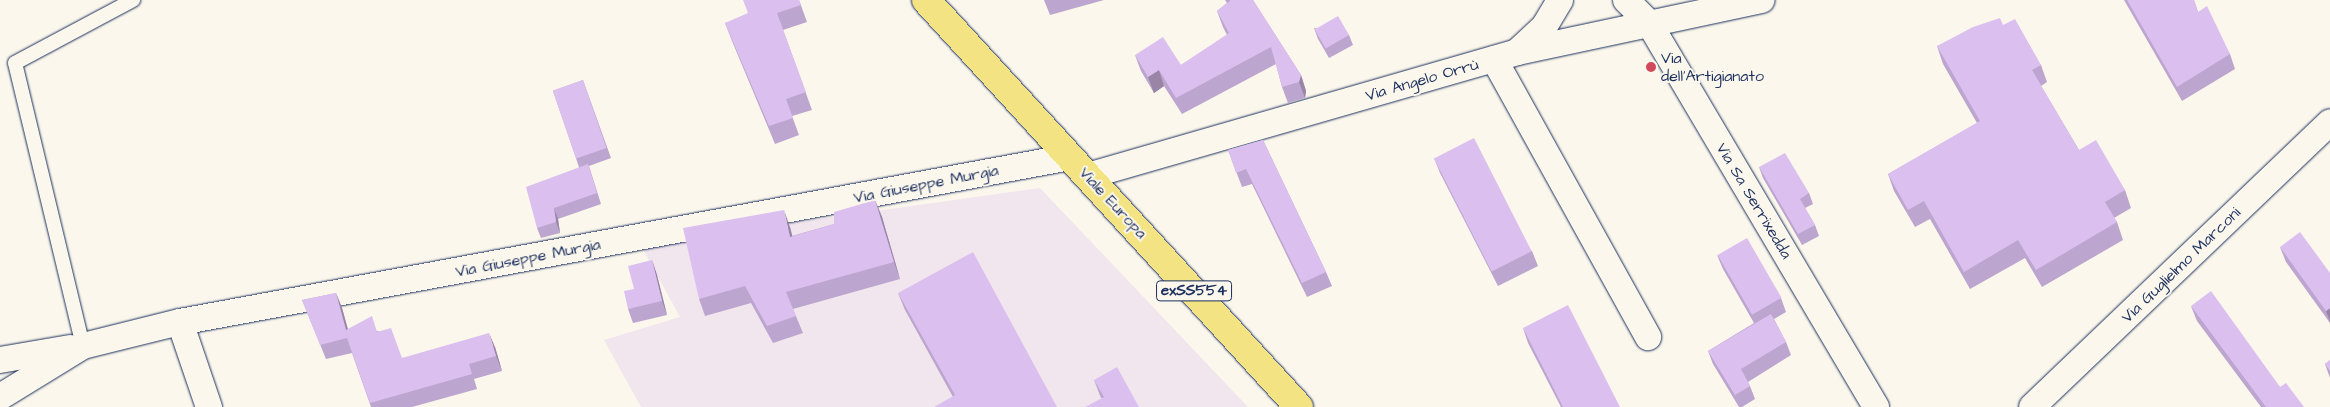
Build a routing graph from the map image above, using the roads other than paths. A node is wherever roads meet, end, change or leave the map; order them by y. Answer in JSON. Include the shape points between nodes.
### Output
{"nodes":[{"id":1,"x":133,"y":0,"type":"edge"},
{"id":2,"x":926,"y":0,"type":"edge"},
{"id":3,"x":1560,"y":0,"type":"edge"},
{"id":4,"x":1626,"y":0,"type":"edge"},
{"id":5,"x":1762,"y":0,"type":"edge"},
{"id":6,"x":1649,"y":23,"type":"junction"},
{"id":7,"x":1506,"y":56,"type":"junction"},
{"id":8,"x":2330,"y":122,"type":"edge"},
{"id":9,"x":1079,"y":167,"type":"junction"},
{"id":10,"x":180,"y":322,"type":"junction"},
{"id":11,"x":1648,"y":337,"type":"dead end"},
{"id":12,"x":83,"y":346,"type":"junction"},
{"id":13,"x":0,"y":360,"type":"edge"},
{"id":14,"x":0,"y":397,"type":"edge"},
{"id":15,"x":209,"y":407,"type":"edge"},
{"id":16,"x":1299,"y":407,"type":"edge"},
{"id":17,"x":1876,"y":407,"type":"edge"},
{"id":18,"x":2032,"y":407,"type":"edge"}],
"edges":[{"from":1,"to":12,"type":"lane","via":[[15,63]]},
{"from":2,"to":9,"type":"main road","name":"Viale Europa","number":"exSS554"},
{"from":3,"to":7,"type":"street","via":[[1544,27]]},
{"from":4,"to":6,"type":"street","name":"Via Sa Serrixedda"},
{"from":5,"to":6,"type":"street","name":"Via Angelo Orrù"},
{"from":6,"to":7,"type":"street","name":"Via Angelo Orrù"},
{"from":6,"to":17,"type":"street","name":"Via Sa Serrixedda"},
{"from":7,"to":9,"type":"street","name":"Via Angelo Orrù"},
{"from":7,"to":11,"type":"street"},
{"from":8,"to":18,"type":"street","name":"Via Guglielmo Marconi"},
{"from":9,"to":10,"type":"street","name":"Via Giuseppe Murgia"},
{"from":9,"to":16,"type":"main road","name":"Viale Europa","number":"exSS554"},
{"from":10,"to":12,"type":"street","name":"Via Giuseppe Murgia"},
{"from":10,"to":15,"type":"street"},
{"from":12,"to":13,"type":"street"},
{"from":12,"to":14,"type":"street","name":"Via Giuseppe Murgia"}]}
